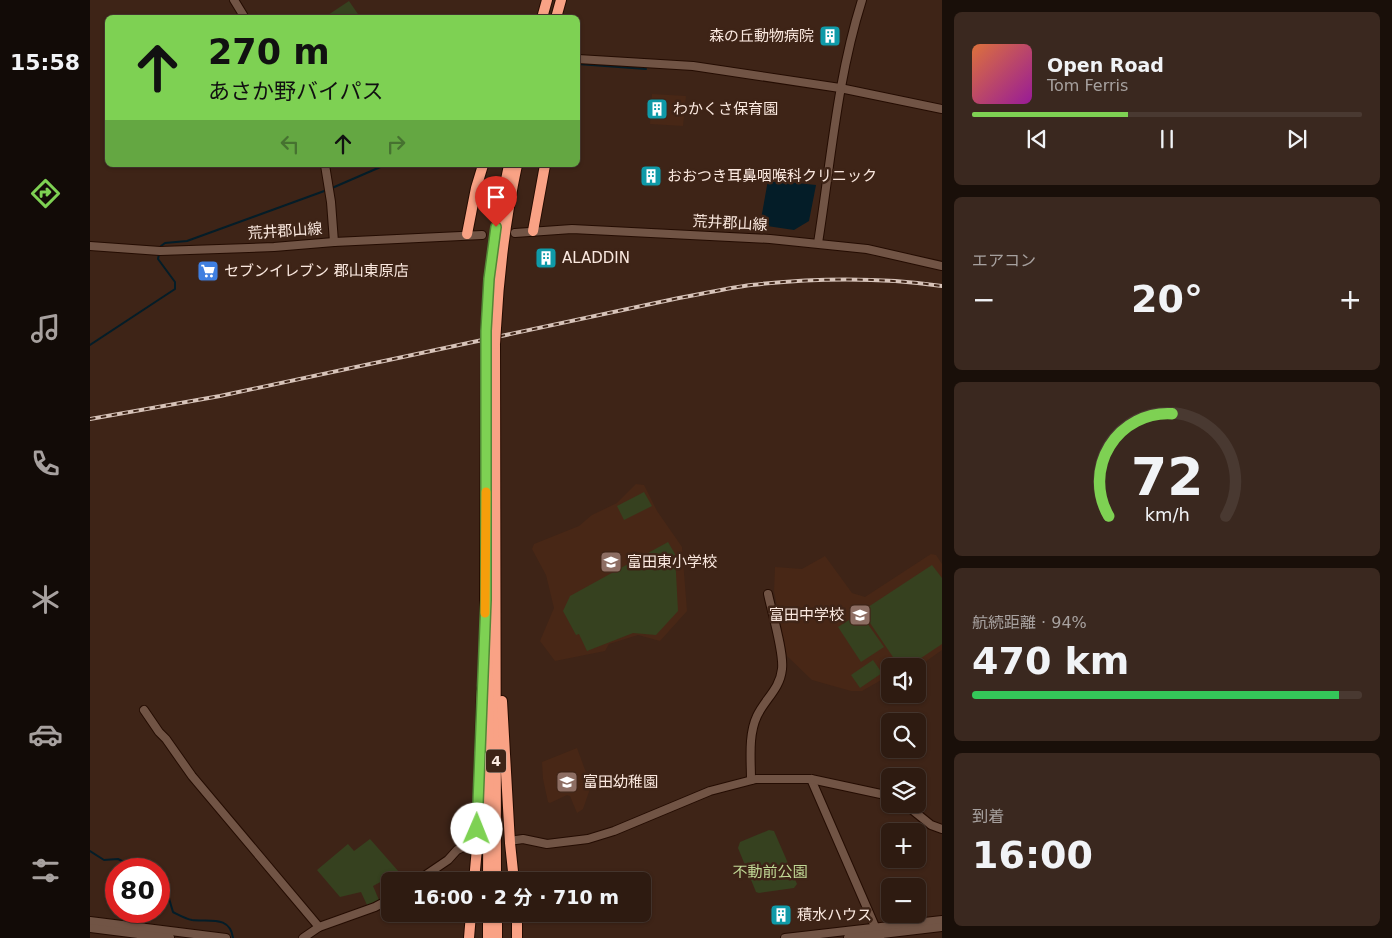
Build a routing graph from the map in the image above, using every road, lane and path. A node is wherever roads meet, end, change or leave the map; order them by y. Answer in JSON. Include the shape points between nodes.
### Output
{"nodes":[{"id":1,"x":234,"y":0,"type":"edge"},
{"id":2,"x":547,"y":0,"type":"edge"},
{"id":3,"x":552,"y":0,"type":"edge"},
{"id":4,"x":561,"y":0,"type":"edge"},
{"id":5,"x":862,"y":0,"type":"edge"},
{"id":6,"x":243,"y":15,"type":"edge"},
{"id":7,"x":543,"y":15,"type":"edge"},
{"id":8,"x":548,"y":15,"type":"edge"},
{"id":9,"x":557,"y":15,"type":"edge"},
{"id":10,"x":580,"y":59,"type":"edge"},
{"id":11,"x":840,"y":88,"type":"junction"},
{"id":12,"x":942,"y":109,"type":"edge"},
{"id":13,"x":325,"y":167,"type":"edge"},
{"id":14,"x":482,"y":167,"type":"edge"},
{"id":15,"x":509,"y":167,"type":"edge"},
{"id":16,"x":518,"y":167,"type":"edge"},
{"id":17,"x":545,"y":167,"type":"edge"},
{"id":18,"x":533,"y":231,"type":"junction"},
{"id":19,"x":515,"y":233,"type":"dead end"},
{"id":20,"x":467,"y":234,"type":"junction"},
{"id":21,"x":482,"y":235,"type":"dead end"},
{"id":22,"x":334,"y":242,"type":"junction"},
{"id":23,"x":818,"y":243,"type":"junction"},
{"id":24,"x":90,"y":246,"type":"edge"},
{"id":25,"x":942,"y":266,"type":"edge"},
{"id":26,"x":491,"y":330,"type":"junction"},
{"id":27,"x":490,"y":345,"type":"junction"},
{"id":28,"x":768,"y":594,"type":"dead end"},
{"id":29,"x":486,"y":600,"type":"junction"},
{"id":30,"x":496,"y":640,"type":"junction"},
{"id":31,"x":144,"y":710,"type":"dead end"},
{"id":32,"x":811,"y":779,"type":"junction"},
{"id":33,"x":751,"y":780,"type":"junction"},
{"id":34,"x":881,"y":794,"type":"edge"},
{"id":35,"x":916,"y":813,"type":"edge"},
{"id":36,"x":942,"y":829,"type":"edge"},
{"id":37,"x":516,"y":840,"type":"dead end"},
{"id":38,"x":468,"y":845,"type":"dead end"},
{"id":39,"x":430,"y":872,"type":"edge"},
{"id":40,"x":475,"y":872,"type":"edge"},
{"id":41,"x":488,"y":872,"type":"edge"},
{"id":42,"x":496,"y":872,"type":"edge"},
{"id":43,"x":513,"y":872,"type":"edge"},
{"id":44,"x":381,"y":904,"type":"edge"},
{"id":45,"x":90,"y":920,"type":"edge"},
{"id":46,"x":942,"y":920,"type":"edge"},
{"id":47,"x":470,"y":922,"type":"edge"},
{"id":48,"x":488,"y":922,"type":"edge"},
{"id":49,"x":497,"y":922,"type":"edge"},
{"id":50,"x":517,"y":922,"type":"edge"},
{"id":51,"x":319,"y":927,"type":"junction"},
{"id":52,"x":942,"y":927,"type":"edge"},
{"id":53,"x":90,"y":928,"type":"edge"},
{"id":54,"x":878,"y":933,"type":"edge"},
{"id":55,"x":170,"y":938,"type":"edge"},
{"id":56,"x":226,"y":938,"type":"edge"},
{"id":57,"x":303,"y":938,"type":"edge"},
{"id":58,"x":469,"y":938,"type":"edge"},
{"id":59,"x":488,"y":938,"type":"edge"},
{"id":60,"x":497,"y":938,"type":"edge"},
{"id":61,"x":517,"y":938,"type":"edge"},
{"id":62,"x":785,"y":938,"type":"edge"},
{"id":63,"x":848,"y":938,"type":"edge"}],
"edges":[{"from":1,"to":6,"type":"street"},
{"from":2,"to":7,"type":"highway"},
{"from":3,"to":8,"type":"highway"},
{"from":4,"to":9,"type":"highway"},
{"from":5,"to":11,"type":"street"},
{"from":10,"to":11,"type":"street","via":[[693,66]]},
{"from":11,"to":12,"type":"street"},
{"from":11,"to":23,"type":"street"},
{"from":13,"to":22,"type":"street"},
{"from":14,"to":20,"type":"highway"},
{"from":15,"to":26,"type":"highway","number":"4","via":[[489,279]]},
{"from":16,"to":26,"type":"highway","number":"4","via":[[512,188]]},
{"from":17,"to":18,"type":"highway"},
{"from":18,"to":19,"type":"street","name":"荒井郡山線"},
{"from":18,"to":23,"type":"street","name":"荒井郡山線","via":[[572,228]]},
{"from":20,"to":21,"type":"street","name":"荒井郡山線"},
{"from":20,"to":22,"type":"street","name":"荒井郡山線"},
{"from":22,"to":24,"type":"street","name":"荒井郡山線","via":[[160,250]]},
{"from":23,"to":25,"type":"street","name":"荒井郡山線"},
{"from":26,"to":27,"type":"highway","number":"4","bridge":true},
{"from":27,"to":29,"type":"highway","number":"4"},
{"from":27,"to":30,"type":"highway","number":"4"},
{"from":28,"to":33,"type":"street","via":[[782,669],[777,687],[754,722]]},
{"from":29,"to":40,"type":"highway"},
{"from":29,"to":41,"type":"highway","number":"4"},
{"from":30,"to":42,"type":"highway","number":"4"},
{"from":30,"to":43,"type":"highway"},
{"from":31,"to":51,"type":"street","via":[[192,776]]},
{"from":32,"to":33,"type":"street"},
{"from":32,"to":34,"type":"street"},
{"from":32,"to":54,"type":"street"},
{"from":33,"to":37,"type":"street","via":[[710,791],[614,831],[588,838],[547,844]]},
{"from":35,"to":36,"type":"street"},
{"from":38,"to":39,"type":"street"},
{"from":44,"to":51,"type":"street"},
{"from":45,"to":56,"type":"street"},
{"from":46,"to":54,"type":"street"},
{"from":47,"to":58,"type":"highway"},
{"from":48,"to":59,"type":"highway"},
{"from":49,"to":60,"type":"highway"},
{"from":50,"to":61,"type":"highway"},
{"from":51,"to":57,"type":"street"},
{"from":52,"to":54,"type":"street"},
{"from":53,"to":55,"type":"street"},
{"from":54,"to":62,"type":"street"},
{"from":54,"to":63,"type":"street"}]}
